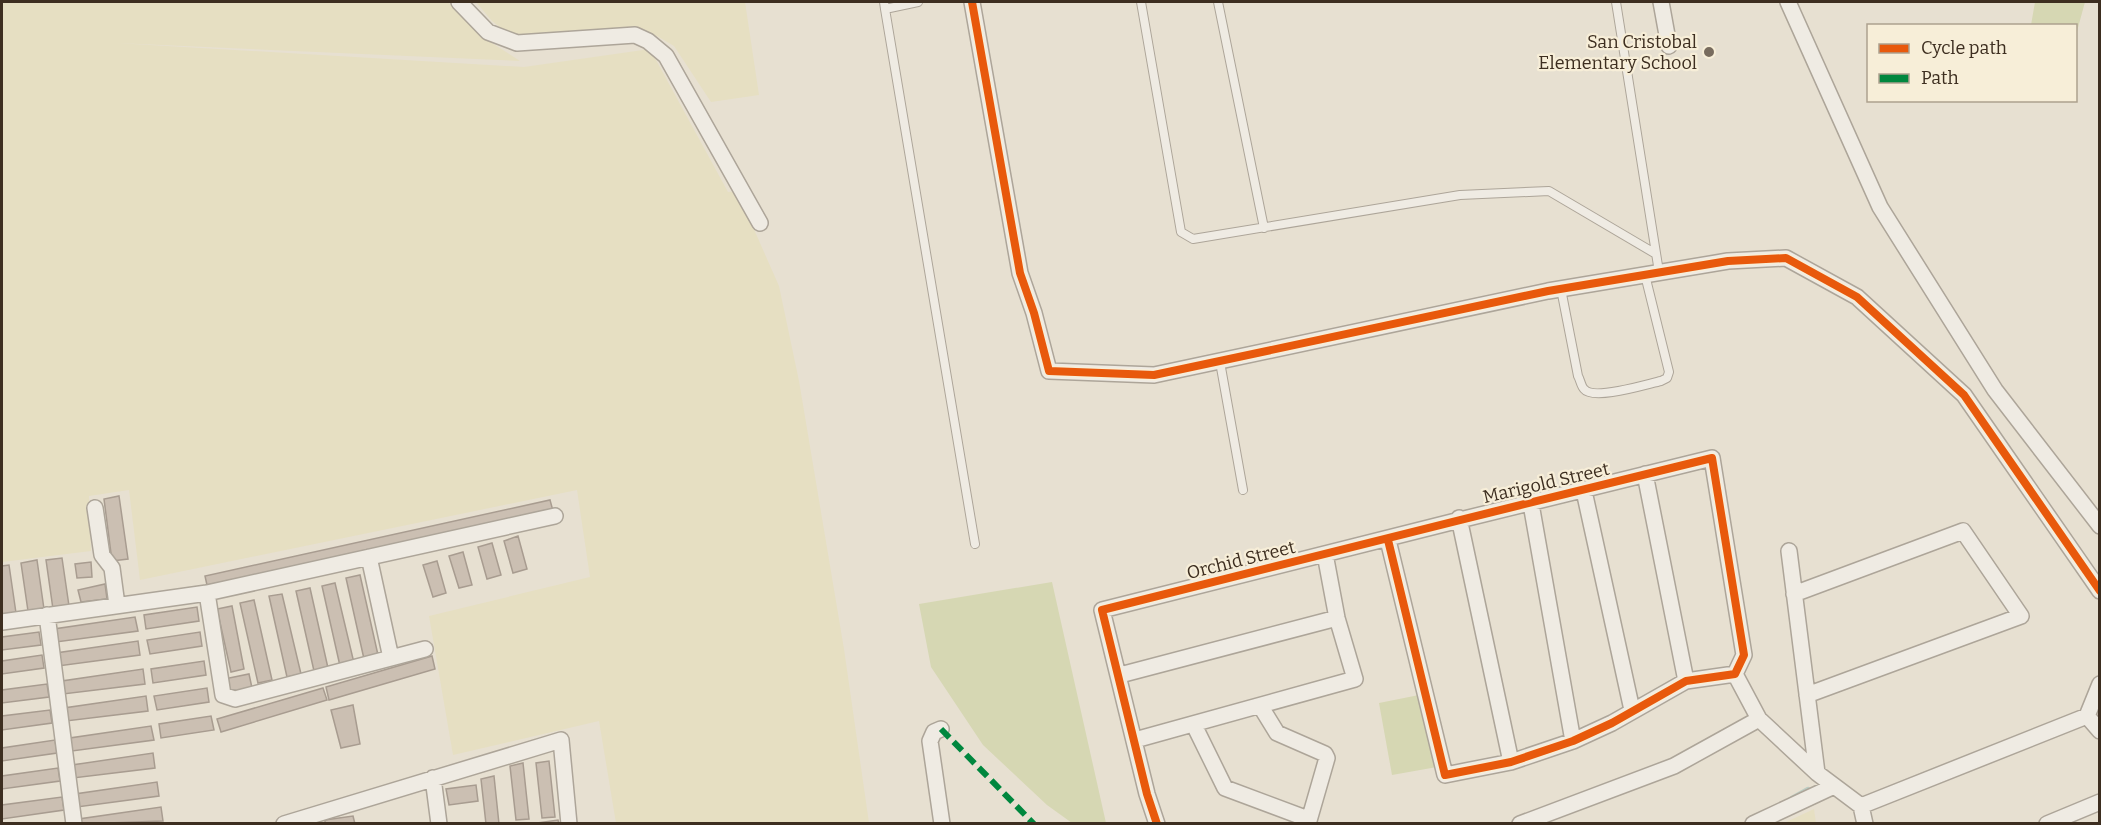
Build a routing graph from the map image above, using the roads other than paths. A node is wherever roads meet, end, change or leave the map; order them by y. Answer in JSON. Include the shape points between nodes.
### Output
{"nodes":[{"id":1,"x":459,"y":2,"type":"edge"},
{"id":2,"x":918,"y":2,"type":"edge"},
{"id":3,"x":972,"y":2,"type":"edge"},
{"id":4,"x":1140,"y":2,"type":"edge"},
{"id":5,"x":1218,"y":2,"type":"edge"},
{"id":6,"x":1616,"y":2,"type":"edge"},
{"id":7,"x":1661,"y":2,"type":"edge"},
{"id":8,"x":1788,"y":2,"type":"edge"},
{"id":9,"x":884,"y":5,"type":"edge"},
{"id":10,"x":1669,"y":46,"type":"dead end"},
{"id":11,"x":760,"y":223,"type":"dead end"},
{"id":12,"x":1264,"y":228,"type":"junction"},
{"id":13,"x":1656,"y":254,"type":"junction"},
{"id":14,"x":1652,"y":274,"type":"junction"},
{"id":15,"x":1561,"y":289,"type":"junction"},
{"id":16,"x":1220,"y":362,"type":"junction"},
{"id":17,"x":1645,"y":474,"type":"junction"},
{"id":18,"x":1243,"y":490,"type":"dead end"},
{"id":19,"x":1584,"y":491,"type":"junction"},
{"id":20,"x":1531,"y":504,"type":"junction"},
{"id":21,"x":95,"y":508,"type":"dead end"},
{"id":22,"x":555,"y":516,"type":"dead end"},
{"id":23,"x":1459,"y":518,"type":"junction"},
{"id":24,"x":2100,"y":526,"type":"edge"},
{"id":25,"x":1388,"y":540,"type":"junction"},
{"id":26,"x":975,"y":544,"type":"dead end"},
{"id":27,"x":1788,"y":551,"type":"dead end"},
{"id":28,"x":1325,"y":554,"type":"junction"},
{"id":29,"x":369,"y":557,"type":"junction"},
{"id":30,"x":2100,"y":591,"type":"edge"},
{"id":31,"x":207,"y":593,"type":"junction"},
{"id":32,"x":1794,"y":594,"type":"junction"},
{"id":33,"x":117,"y":605,"type":"junction"},
{"id":34,"x":46,"y":615,"type":"junction"},
{"id":35,"x":1337,"y":618,"type":"junction"},
{"id":36,"x":2,"y":622,"type":"edge"},
{"id":37,"x":425,"y":649,"type":"dead end"},
{"id":38,"x":391,"y":658,"type":"junction"},
{"id":39,"x":1735,"y":674,"type":"junction"},
{"id":40,"x":1119,"y":675,"type":"junction"},
{"id":41,"x":1686,"y":681,"type":"junction"},
{"id":42,"x":2100,"y":684,"type":"edge"},
{"id":43,"x":1807,"y":696,"type":"junction"},
{"id":44,"x":1262,"y":707,"type":"junction"},
{"id":45,"x":1632,"y":710,"type":"junction"},
{"id":46,"x":2086,"y":716,"type":"junction"},
{"id":47,"x":1759,"y":719,"type":"junction"},
{"id":48,"x":1194,"y":725,"type":"junction"},
{"id":49,"x":940,"y":729,"type":"dead end"},
{"id":50,"x":2100,"y":731,"type":"edge"},
{"id":51,"x":1135,"y":740,"type":"junction"},
{"id":52,"x":1573,"y":741,"type":"junction"},
{"id":53,"x":1511,"y":762,"type":"junction"},
{"id":54,"x":1816,"y":773,"type":"junction"},
{"id":55,"x":433,"y":778,"type":"junction"},
{"id":56,"x":1832,"y":787,"type":"junction"},
{"id":57,"x":2100,"y":802,"type":"edge"},
{"id":58,"x":1861,"y":806,"type":"junction"},
{"id":59,"x":310,"y":820,"type":"edge"},
{"id":60,"x":1308,"y":821,"type":"edge"},
{"id":61,"x":74,"y":824,"type":"edge"},
{"id":62,"x":284,"y":824,"type":"edge"},
{"id":63,"x":439,"y":824,"type":"edge"},
{"id":64,"x":568,"y":824,"type":"edge"},
{"id":65,"x":942,"y":824,"type":"edge"},
{"id":66,"x":1157,"y":824,"type":"edge"},
{"id":67,"x":1520,"y":824,"type":"edge"},
{"id":68,"x":1753,"y":824,"type":"edge"},
{"id":69,"x":1864,"y":824,"type":"edge"},
{"id":70,"x":2048,"y":824,"type":"edge"}],
"edges":[{"from":1,"to":11,"type":"street","via":[[488,32],[517,43],[635,36],[648,41],[666,56]]},
{"from":2,"to":9,"type":"lane"},
{"from":3,"to":16,"type":"street","via":[[1020,273],[1049,371],[1154,375]]},
{"from":4,"to":12,"type":"lane","via":[[1181,232],[1193,239]]},
{"from":5,"to":12,"type":"lane"},
{"from":6,"to":13,"type":"lane"},
{"from":7,"to":10,"type":"street"},
{"from":8,"to":24,"type":"street","via":[[1880,207],[1995,390]]},
{"from":9,"to":26,"type":"lane"},
{"from":12,"to":13,"type":"lane","via":[[1460,195],[1549,191]]},
{"from":13,"to":14,"type":"lane"},
{"from":14,"to":15,"type":"street"},
{"from":14,"to":15,"type":"lane","via":[[1669,364],[1667,378],[1604,393],[1591,394],[1578,376]]},
{"from":14,"to":30,"type":"street","via":[[1728,261],[1786,258],[1857,297],[1964,395]]},
{"from":15,"to":16,"type":"street"},
{"from":16,"to":18,"type":"lane"},
{"from":17,"to":19,"type":"street","name":"Marigold Street"},
{"from":17,"to":39,"type":"street","name":"Marigold Street","via":[[1712,458],[1744,656]]},
{"from":17,"to":41,"type":"street"},
{"from":19,"to":20,"type":"street","name":"Marigold Street"},
{"from":19,"to":45,"type":"street"},
{"from":20,"to":23,"type":"street","name":"Marigold Street"},
{"from":20,"to":52,"type":"street"},
{"from":21,"to":33,"type":"street","via":[[102,555],[112,568]]},
{"from":22,"to":29,"type":"street"},
{"from":23,"to":25,"type":"street","name":"Marigold Street"},
{"from":23,"to":53,"type":"street"},
{"from":25,"to":28,"type":"street","name":"Orchid Street"},
{"from":25,"to":53,"type":"street","via":[[1446,775]]},
{"from":27,"to":32,"type":"street"},
{"from":28,"to":35,"type":"street"},
{"from":28,"to":40,"type":"street","name":"Orchid Street","via":[[1102,610]]},
{"from":29,"to":31,"type":"street"},
{"from":29,"to":38,"type":"street"},
{"from":31,"to":33,"type":"street"},
{"from":31,"to":38,"type":"street","via":[[223,694],[234,699]]},
{"from":32,"to":43,"type":"street"},
{"from":32,"to":43,"type":"street","via":[[1963,531],[2021,616]]},
{"from":33,"to":34,"type":"street"},
{"from":34,"to":36,"type":"street"},
{"from":34,"to":61,"type":"street"},
{"from":35,"to":40,"type":"street"},
{"from":35,"to":44,"type":"street","via":[[1355,679]]},
{"from":37,"to":38,"type":"street"},
{"from":39,"to":41,"type":"street"},
{"from":39,"to":47,"type":"street"},
{"from":40,"to":51,"type":"street"},
{"from":41,"to":45,"type":"street"},
{"from":42,"to":46,"type":"street"},
{"from":43,"to":54,"type":"street"},
{"from":44,"to":48,"type":"street"},
{"from":44,"to":60,"type":"street","via":[[1277,733],[1327,758]]},
{"from":45,"to":52,"type":"street"},
{"from":46,"to":50,"type":"street"},
{"from":46,"to":58,"type":"street"},
{"from":47,"to":54,"type":"street"},
{"from":47,"to":67,"type":"street","via":[[1674,766]]},
{"from":48,"to":51,"type":"street"},
{"from":48,"to":60,"type":"street","via":[[1225,788]]},
{"from":49,"to":65,"type":"street","via":[[930,741]]},
{"from":51,"to":66,"type":"street"},
{"from":52,"to":53,"type":"street"},
{"from":54,"to":56,"type":"street"},
{"from":55,"to":59,"type":"street"},
{"from":55,"to":63,"type":"street"},
{"from":55,"to":64,"type":"street","via":[[561,740]]},
{"from":56,"to":58,"type":"street"},
{"from":56,"to":68,"type":"street"},
{"from":57,"to":70,"type":"street"},
{"from":58,"to":69,"type":"street"},
{"from":59,"to":62,"type":"street"}]}
